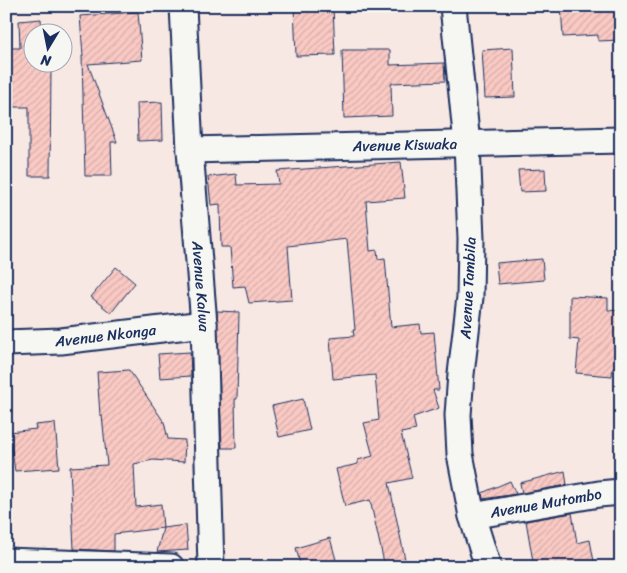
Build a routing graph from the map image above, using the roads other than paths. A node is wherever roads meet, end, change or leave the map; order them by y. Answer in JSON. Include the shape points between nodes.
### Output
{"nodes":[{"id":1,"x":183,"y":6,"type":"edge"},
{"id":2,"x":453,"y":6,"type":"edge"},
{"id":3,"x":621,"y":140,"type":"edge"},
{"id":4,"x":467,"y":144,"type":"junction"},
{"id":5,"x":190,"y":150,"type":"junction"},
{"id":6,"x":204,"y":324,"type":"junction"},
{"id":7,"x":6,"y":343,"type":"edge"},
{"id":8,"x":621,"y":492,"type":"edge"},
{"id":9,"x":472,"y":516,"type":"junction"},
{"id":10,"x":6,"y":561,"type":"edge"},
{"id":11,"x":171,"y":567,"type":"edge"},
{"id":12,"x":211,"y":567,"type":"edge"},
{"id":13,"x":488,"y":567,"type":"edge"}],
"edges":[{"from":1,"to":5,"type":"street","name":"Avenue Kalwa"},
{"from":2,"to":4,"type":"street","name":"Avenue Tambila"},
{"from":3,"to":4,"type":"street","name":"Avenue Kiswaka"},
{"from":4,"to":5,"type":"street","name":"Avenue Kiswaka"},
{"from":4,"to":9,"type":"street","name":"Avenue Tambila","via":[[470,297],[458,415],[460,454]]},
{"from":5,"to":6,"type":"street","name":"Avenue Kalwa"},
{"from":6,"to":7,"type":"street","name":"Avenue Nkonga"},
{"from":6,"to":12,"type":"street","name":"Avenue Kalwa"},
{"from":8,"to":9,"type":"street","name":"Avenue Mutombo"},
{"from":9,"to":13,"type":"street","name":"Avenue Tambila"},
{"from":10,"to":11,"type":"street"}]}
